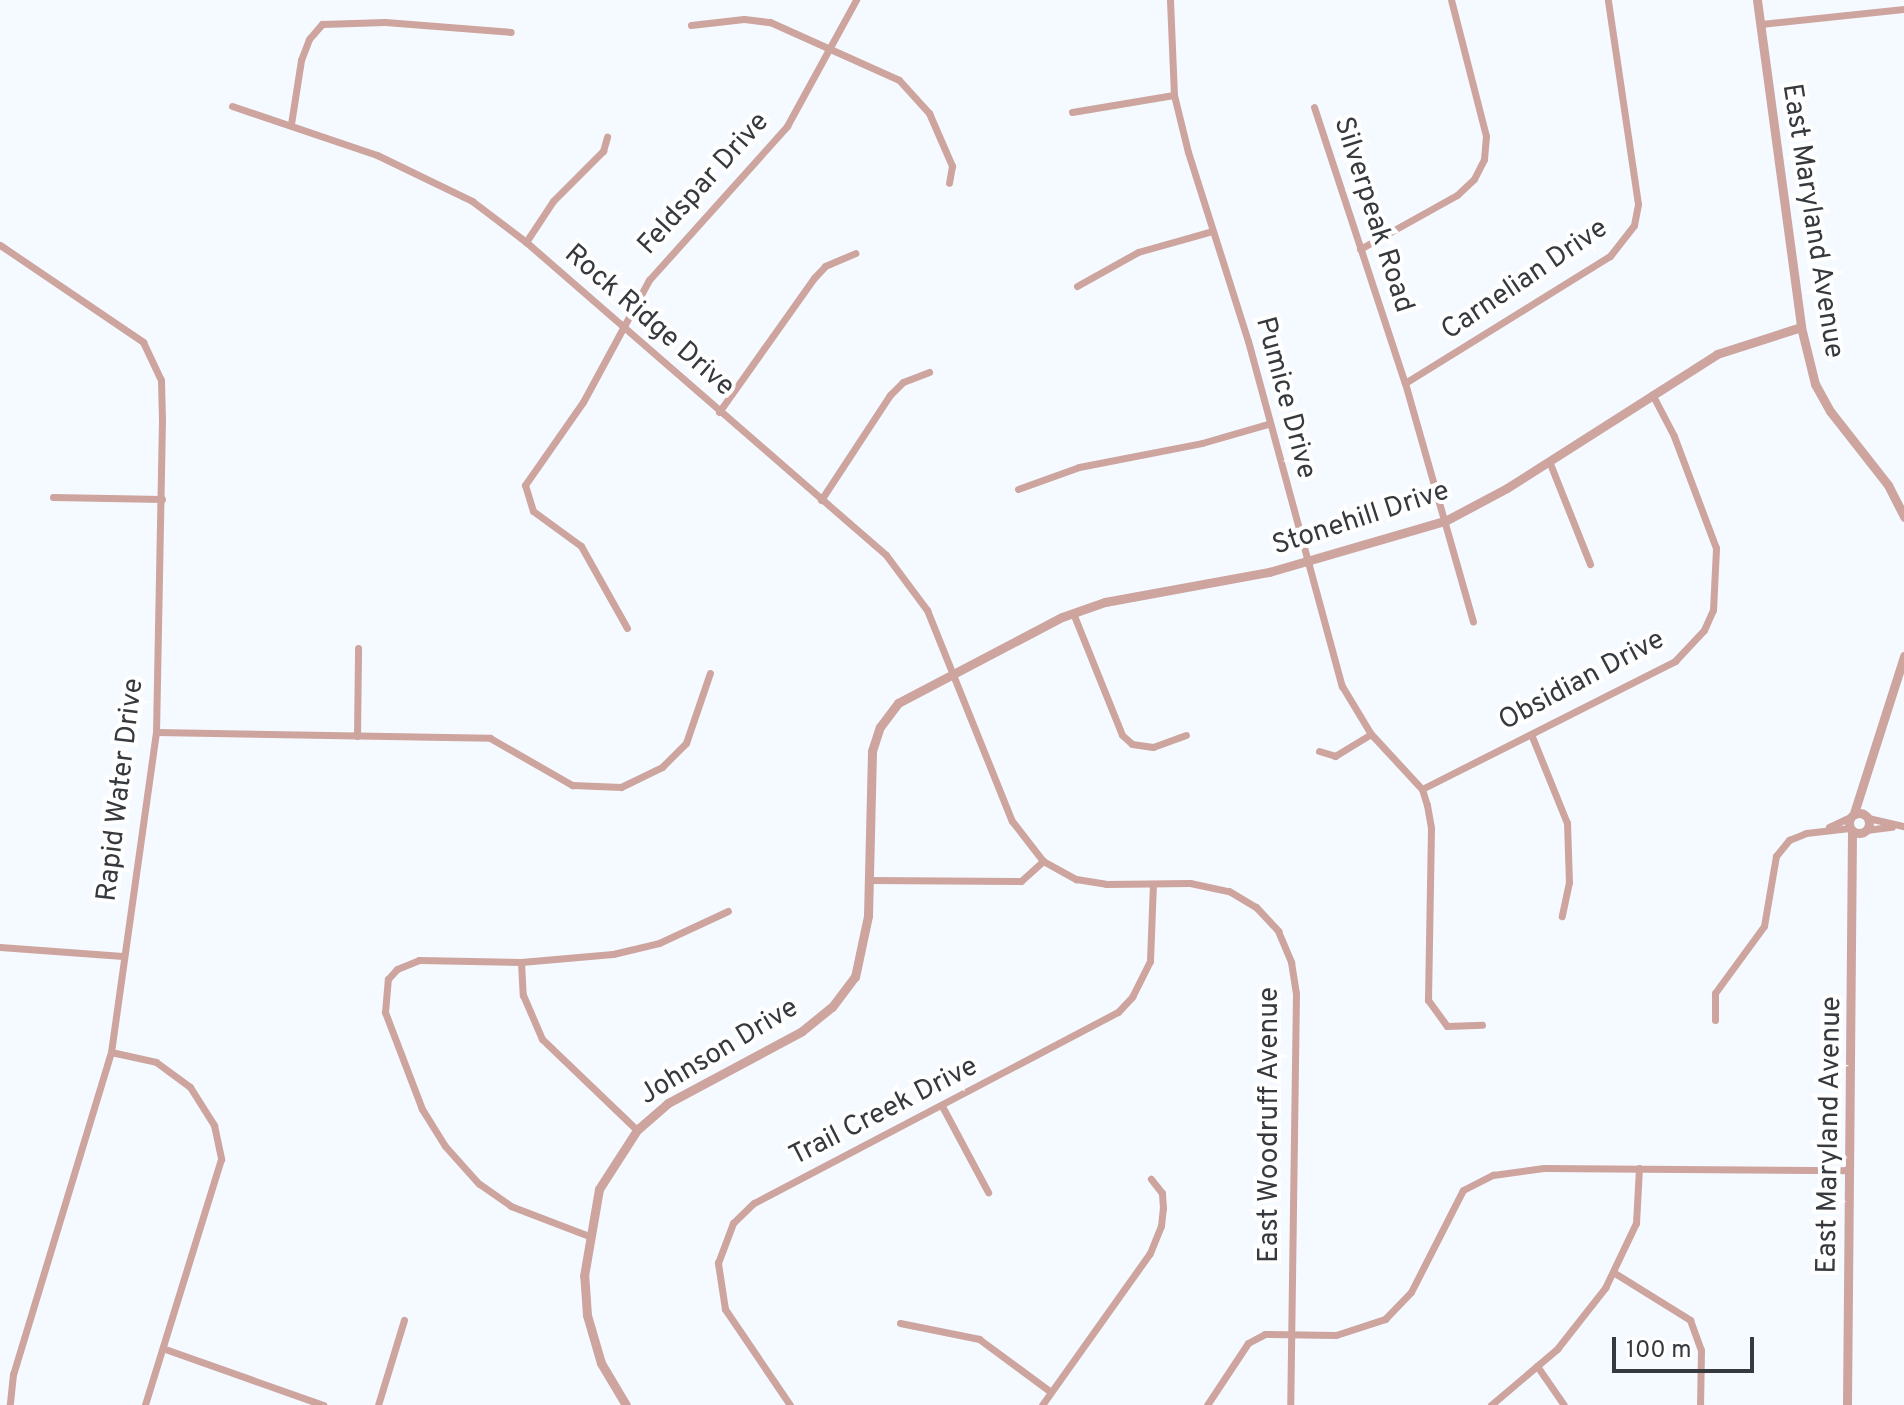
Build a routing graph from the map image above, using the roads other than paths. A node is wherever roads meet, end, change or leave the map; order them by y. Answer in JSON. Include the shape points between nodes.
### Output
{"nodes":[{"id":1,"x":856,"y":0,"type":"edge"},
{"id":2,"x":1170,"y":0,"type":"edge"},
{"id":3,"x":1451,"y":0,"type":"edge"},
{"id":4,"x":1608,"y":0,"type":"edge"},
{"id":5,"x":1757,"y":0,"type":"edge"},
{"id":6,"x":1904,"y":9,"type":"edge"},
{"id":7,"x":1761,"y":24,"type":"junction"},
{"id":8,"x":691,"y":25,"type":"dead end"},
{"id":9,"x":511,"y":32,"type":"dead end"},
{"id":10,"x":830,"y":48,"type":"junction"},
{"id":11,"x":1174,"y":95,"type":"junction"},
{"id":12,"x":232,"y":106,"type":"dead end"},
{"id":13,"x":1314,"y":107,"type":"dead end"},
{"id":14,"x":1072,"y":112,"type":"dead end"},
{"id":15,"x":291,"y":124,"type":"junction"},
{"id":16,"x":607,"y":137,"type":"dead end"},
{"id":17,"x":949,"y":183,"type":"dead end"},
{"id":18,"x":1212,"y":231,"type":"junction"},
{"id":19,"x":526,"y":242,"type":"junction"},
{"id":20,"x":0,"y":245,"type":"edge"},
{"id":21,"x":1360,"y":249,"type":"junction"},
{"id":22,"x":855,"y":253,"type":"dead end"},
{"id":23,"x":1077,"y":286,"type":"dead end"},
{"id":24,"x":1801,"y":327,"type":"junction"},
{"id":25,"x":621,"y":328,"type":"junction"},
{"id":26,"x":929,"y":372,"type":"dead end"},
{"id":27,"x":1405,"y":383,"type":"junction"},
{"id":28,"x":1652,"y":394,"type":"junction"},
{"id":29,"x":719,"y":412,"type":"junction"},
{"id":30,"x":1268,"y":424,"type":"junction"},
{"id":31,"x":1549,"y":461,"type":"junction"},
{"id":32,"x":1018,"y":489,"type":"dead end"},
{"id":33,"x":53,"y":497,"type":"dead end"},
{"id":34,"x":162,"y":499,"type":"junction"},
{"id":35,"x":821,"y":500,"type":"junction"},
{"id":36,"x":1904,"y":517,"type":"edge"},
{"id":37,"x":1445,"y":521,"type":"junction"},
{"id":38,"x":1308,"y":562,"type":"junction"},
{"id":39,"x":1590,"y":564,"type":"dead end"},
{"id":40,"x":1073,"y":613,"type":"junction"},
{"id":41,"x":1473,"y":621,"type":"dead end"},
{"id":42,"x":627,"y":628,"type":"dead end"},
{"id":43,"x":358,"y":648,"type":"dead end"},
{"id":44,"x":1904,"y":656,"type":"edge"},
{"id":45,"x":710,"y":673,"type":"dead end"},
{"id":46,"x":954,"y":673,"type":"junction"},
{"id":47,"x":156,"y":732,"type":"junction"},
{"id":48,"x":1371,"y":734,"type":"junction"},
{"id":49,"x":1531,"y":734,"type":"junction"},
{"id":50,"x":1186,"y":735,"type":"dead end"},
{"id":51,"x":357,"y":736,"type":"junction"},
{"id":52,"x":1319,"y":751,"type":"dead end"},
{"id":53,"x":1422,"y":789,"type":"junction"},
{"id":54,"x":1856,"y":820,"type":"junction"},
{"id":55,"x":1901,"y":826,"type":"edge"},
{"id":56,"x":1865,"y":831,"type":"junction"},
{"id":57,"x":1043,"y":861,"type":"junction"},
{"id":58,"x":1856,"y":866,"type":"junction"},
{"id":59,"x":869,"y":880,"type":"junction"},
{"id":60,"x":1153,"y":884,"type":"junction"},
{"id":61,"x":728,"y":911,"type":"dead end"},
{"id":62,"x":1562,"y":916,"type":"dead end"},
{"id":63,"x":0,"y":947,"type":"edge"},
{"id":64,"x":123,"y":956,"type":"junction"},
{"id":65,"x":521,"y":962,"type":"junction"},
{"id":66,"x":1715,"y":1020,"type":"dead end"},
{"id":67,"x":1482,"y":1025,"type":"dead end"},
{"id":68,"x":111,"y":1052,"type":"junction"},
{"id":69,"x":942,"y":1106,"type":"junction"},
{"id":70,"x":637,"y":1130,"type":"junction"},
{"id":71,"x":1639,"y":1168,"type":"junction"},
{"id":72,"x":1849,"y":1170,"type":"junction"},
{"id":73,"x":1151,"y":1179,"type":"dead end"},
{"id":74,"x":988,"y":1192,"type":"dead end"},
{"id":75,"x":589,"y":1236,"type":"junction"},
{"id":76,"x":1613,"y":1272,"type":"junction"},
{"id":77,"x":404,"y":1320,"type":"dead end"},
{"id":78,"x":900,"y":1323,"type":"dead end"},
{"id":79,"x":1291,"y":1334,"type":"junction"},
{"id":80,"x":165,"y":1349,"type":"junction"},
{"id":81,"x":1537,"y":1366,"type":"junction"},
{"id":82,"x":1051,"y":1392,"type":"junction"},
{"id":83,"x":10,"y":1405,"type":"edge"},
{"id":84,"x":145,"y":1405,"type":"edge"},
{"id":85,"x":323,"y":1405,"type":"edge"},
{"id":86,"x":378,"y":1405,"type":"edge"},
{"id":87,"x":626,"y":1405,"type":"edge"},
{"id":88,"x":790,"y":1405,"type":"edge"},
{"id":89,"x":1042,"y":1405,"type":"edge"},
{"id":90,"x":1207,"y":1405,"type":"edge"},
{"id":91,"x":1290,"y":1405,"type":"edge"},
{"id":92,"x":1491,"y":1405,"type":"edge"},
{"id":93,"x":1564,"y":1405,"type":"edge"},
{"id":94,"x":1700,"y":1405,"type":"edge"},
{"id":95,"x":1847,"y":1405,"type":"edge"}],
"edges":[{"from":1,"to":10,"type":"street","name":"Feldspar Drive"},
{"from":2,"to":11,"type":"street","name":"Pumice Drive"},
{"from":3,"to":21,"type":"street","via":[[1486,136],[1484,159],[1457,195]]},
{"from":4,"to":27,"type":"street","name":"Carnelian Drive","via":[[1638,204],[1634,225],[1610,256]]},
{"from":5,"to":7,"type":"street","name":"East Maryland Avenue"},
{"from":6,"to":7,"type":"street"},
{"from":7,"to":24,"type":"street","name":"East Maryland Avenue"},
{"from":8,"to":10,"type":"street","via":[[770,22]]},
{"from":9,"to":15,"type":"street","via":[[372,21],[322,24],[301,60]]},
{"from":10,"to":17,"type":"street","via":[[899,80],[917,95],[952,166]]},
{"from":10,"to":25,"type":"street","name":"Feldspar Drive","via":[[787,126],[665,258]]},
{"from":11,"to":14,"type":"street"},
{"from":11,"to":18,"type":"street","name":"Pumice Drive"},
{"from":12,"to":15,"type":"street","name":"Rock Ridge Drive"},
{"from":13,"to":21,"type":"street","name":"Silverpeak Road"},
{"from":15,"to":19,"type":"street","name":"Rock Ridge Drive","via":[[432,179]]},
{"from":16,"to":19,"type":"street","via":[[603,151],[553,201]]},
{"from":18,"to":23,"type":"street","via":[[1138,252]]},
{"from":18,"to":30,"type":"street","name":"Pumice Drive"},
{"from":19,"to":25,"type":"street","name":"Rock Ridge Drive"},
{"from":20,"to":34,"type":"street","name":"Rapid Water Drive","via":[[143,342],[161,380]]},
{"from":21,"to":27,"type":"street","name":"Silverpeak Road"},
{"from":22,"to":29,"type":"street","via":[[825,266],[814,278]]},
{"from":24,"to":28,"type":"street","name":"Stonehill Drive","via":[[1717,354]]},
{"from":24,"to":36,"type":"street","name":"East Maryland Avenue","via":[[1815,384],[1888,485]]},
{"from":25,"to":29,"type":"street","name":"Rock Ridge Drive"},
{"from":25,"to":42,"type":"street","name":"Feldspar Drive","via":[[583,402],[531,470],[525,496],[533,511],[581,546]]},
{"from":26,"to":35,"type":"street","via":[[903,382],[890,395]]},
{"from":27,"to":37,"type":"street","name":"Silverpeak Road"},
{"from":28,"to":31,"type":"street","name":"Stonehill Drive"},
{"from":28,"to":49,"type":"street","name":"Obsidian Drive","via":[[1674,436],[1716,548],[1713,610],[1704,630],[1675,661]]},
{"from":29,"to":35,"type":"street","name":"Rock Ridge Drive"},
{"from":30,"to":32,"type":"street","via":[[1202,443],[1092,463]]},
{"from":30,"to":38,"type":"street","name":"Pumice Drive"},
{"from":31,"to":37,"type":"street","name":"Stonehill Drive"},
{"from":31,"to":39,"type":"street"},
{"from":33,"to":34,"type":"street"},
{"from":34,"to":47,"type":"street","name":"Rapid Water Drive"},
{"from":35,"to":46,"type":"street","name":"Rock Ridge Drive","via":[[903,573],[927,610]]},
{"from":37,"to":38,"type":"street","name":"Stonehill Drive"},
{"from":37,"to":41,"type":"street","name":"Silverpeak Road"},
{"from":38,"to":40,"type":"street","name":"Stonehill Drive"},
{"from":38,"to":48,"type":"street","name":"Pumice Drive","via":[[1342,686]]},
{"from":40,"to":46,"type":"street","name":"Stonehill Drive"},
{"from":40,"to":50,"type":"street","via":[[1122,735],[1132,744],[1153,747]]},
{"from":43,"to":51,"type":"street"},
{"from":44,"to":54,"type":"street","name":"East Maryland Avenue"},
{"from":45,"to":51,"type":"street","via":[[686,743],[662,767],[621,787],[572,785],[490,738]]},
{"from":46,"to":57,"type":"street","name":"East Woodruff Avenue","via":[[1012,821]]},
{"from":46,"to":59,"type":"street","name":"Johnson Drive","via":[[898,703],[880,727],[870,781]]},
{"from":47,"to":51,"type":"street"},
{"from":47,"to":64,"type":"street","name":"Rapid Water Drive"},
{"from":48,"to":52,"type":"street","via":[[1335,756]]},
{"from":48,"to":53,"type":"street","name":"Pumice Drive"},
{"from":49,"to":53,"type":"street","name":"Obsidian Drive"},
{"from":49,"to":62,"type":"street","via":[[1567,823],[1569,882]]},
{"from":53,"to":67,"type":"street","name":"Pumice Drive","via":[[1431,828],[1428,1000],[1447,1026]]},
{"from":54,"to":55,"type":"street"},
{"from":54,"to":56,"type":"street","name":"East Maryland Avenue"},
{"from":54,"to":58,"type":"street","name":"East Maryland Avenue"},
{"from":54,"to":66,"type":"street","via":[[1789,840],[1776,856],[1764,926],[1715,993]]},
{"from":55,"to":56,"type":"street"},
{"from":56,"to":58,"type":"street","name":"East Maryland Avenue"},
{"from":57,"to":59,"type":"street","via":[[1021,881]]},
{"from":57,"to":60,"type":"street","name":"East Woodruff Avenue","via":[[1076,879]]},
{"from":58,"to":72,"type":"street","name":"East Maryland Avenue"},
{"from":59,"to":70,"type":"street","name":"Johnson Drive","via":[[868,916],[855,977],[832,1007],[802,1031],[679,1096]]},
{"from":60,"to":69,"type":"street","name":"Trail Creek Drive","via":[[1150,961],[1132,997],[1093,1029]]},
{"from":60,"to":79,"type":"street","name":"East Woodruff Avenue","via":[[1190,883],[1229,891],[1256,907],[1278,931],[1291,962],[1296,993]]},
{"from":61,"to":65,"type":"street","via":[[659,943],[613,954]]},
{"from":63,"to":64,"type":"street"},
{"from":64,"to":68,"type":"street","name":"Rapid Water Drive"},
{"from":65,"to":70,"type":"street","via":[[523,995],[542,1039]]},
{"from":65,"to":75,"type":"street","via":[[470,958],[407,963],[388,979],[385,1012],[422,1109],[445,1146],[479,1184],[511,1206]]},
{"from":68,"to":80,"type":"street","via":[[156,1062],[190,1087],[214,1125],[221,1159]]},
{"from":68,"to":83,"type":"street","name":"Rapid Water Drive","via":[[13,1374]]},
{"from":69,"to":74,"type":"street"},
{"from":69,"to":88,"type":"street","name":"Trail Creek Drive","via":[[754,1203],[733,1223],[718,1263],[725,1309]]},
{"from":70,"to":75,"type":"street","name":"Johnson Drive","via":[[599,1189]]},
{"from":71,"to":72,"type":"street"},
{"from":71,"to":76,"type":"street","via":[[1636,1223]]},
{"from":71,"to":79,"type":"street","via":[[1512,1169],[1475,1184],[1463,1190],[1411,1292],[1391,1314],[1361,1331]]},
{"from":72,"to":95,"type":"street","name":"East Maryland Avenue"},
{"from":73,"to":82,"type":"street","via":[[1162,1193],[1163,1208],[1150,1253]]},
{"from":75,"to":87,"type":"street","name":"Johnson Drive","via":[[587,1315],[601,1363]]},
{"from":76,"to":81,"type":"street","via":[[1575,1330]]},
{"from":76,"to":94,"type":"street","via":[[1690,1320],[1701,1350]]},
{"from":77,"to":86,"type":"street"},
{"from":78,"to":82,"type":"street","via":[[979,1339]]},
{"from":79,"to":90,"type":"street","via":[[1265,1334],[1248,1343]]},
{"from":79,"to":91,"type":"street","name":"East Woodruff Avenue"},
{"from":80,"to":84,"type":"street"},
{"from":80,"to":85,"type":"street"},
{"from":81,"to":92,"type":"street"},
{"from":81,"to":93,"type":"street"},
{"from":82,"to":89,"type":"street"}]}
